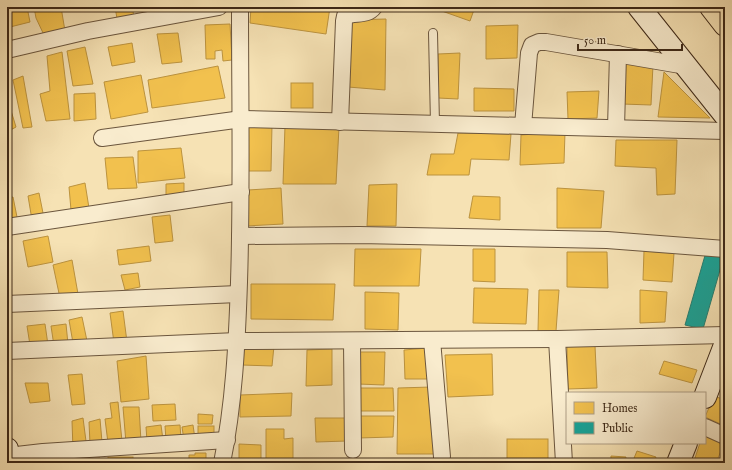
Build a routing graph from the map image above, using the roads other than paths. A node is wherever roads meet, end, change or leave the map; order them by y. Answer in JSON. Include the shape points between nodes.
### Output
{"nodes":[{"id":1,"x":219,"y":7,"type":"edge"},
{"id":2,"x":240,"y":7,"type":"edge"},
{"id":3,"x":374,"y":7,"type":"edge"},
{"id":4,"x":638,"y":7,"type":"edge"},
{"id":5,"x":433,"y":33,"type":"dead end"},
{"id":6,"x":7,"y":50,"type":"edge"},
{"id":7,"x":618,"y":54,"type":"junction"},
{"id":8,"x":686,"y":66,"type":"junction"},
{"id":9,"x":724,"y":110,"type":"edge"},
{"id":10,"x":242,"y":119,"type":"junction"},
{"id":11,"x":340,"y":122,"type":"junction"},
{"id":12,"x":435,"y":124,"type":"junction"},
{"id":13,"x":523,"y":126,"type":"junction"},
{"id":14,"x":616,"y":128,"type":"junction"},
{"id":15,"x":725,"y":131,"type":"edge"},
{"id":16,"x":102,"y":138,"type":"dead end"},
{"id":17,"x":241,"y":192,"type":"junction"},
{"id":18,"x":7,"y":226,"type":"edge"},
{"id":19,"x":240,"y":236,"type":"junction"},
{"id":20,"x":725,"y":249,"type":"edge"},
{"id":21,"x":238,"y":294,"type":"junction"},
{"id":22,"x":7,"y":304,"type":"edge"},
{"id":23,"x":725,"y":335,"type":"edge"},
{"id":24,"x":557,"y":339,"type":"junction"},
{"id":25,"x":432,"y":340,"type":"junction"},
{"id":26,"x":237,"y":341,"type":"junction"},
{"id":27,"x":352,"y":341,"type":"junction"},
{"id":28,"x":7,"y":351,"type":"edge"},
{"id":29,"x":723,"y":356,"type":"edge"},
{"id":30,"x":706,"y":395,"type":"edge"},
{"id":31,"x":706,"y":427,"type":"edge"},
{"id":32,"x":725,"y":436,"type":"edge"},
{"id":33,"x":227,"y":440,"type":"junction"},
{"id":34,"x":686,"y":444,"type":"edge"},
{"id":35,"x":353,"y":450,"type":"dead end"},
{"id":36,"x":8,"y":456,"type":"edge"},
{"id":37,"x":442,"y":457,"type":"dead end"},
{"id":38,"x":222,"y":463,"type":"edge"},
{"id":39,"x":564,"y":463,"type":"edge"},
{"id":40,"x":678,"y":463,"type":"edge"}],
"edges":[{"from":1,"to":6,"type":"street","via":[[88,31]]},
{"from":2,"to":10,"type":"street"},
{"from":3,"to":11,"type":"street","via":[[366,13],[352,13],[346,16],[344,21]]},
{"from":4,"to":8,"type":"street"},
{"from":5,"to":12,"type":"lane"},
{"from":7,"to":8,"type":"street"},
{"from":7,"to":13,"type":"street","via":[[546,42],[532,45],[529,53]]},
{"from":7,"to":14,"type":"street"},
{"from":8,"to":9,"type":"street"},
{"from":10,"to":11,"type":"street"},
{"from":10,"to":16,"type":"street"},
{"from":10,"to":17,"type":"street"},
{"from":11,"to":12,"type":"street"},
{"from":12,"to":13,"type":"street"},
{"from":13,"to":14,"type":"street"},
{"from":14,"to":15,"type":"street"},
{"from":17,"to":18,"type":"street"},
{"from":17,"to":19,"type":"street"},
{"from":19,"to":20,"type":"street","via":[[359,235],[607,240]]},
{"from":19,"to":21,"type":"street"},
{"from":21,"to":22,"type":"street"},
{"from":21,"to":26,"type":"street"},
{"from":23,"to":24,"type":"street"},
{"from":24,"to":25,"type":"street"},
{"from":24,"to":39,"type":"street"},
{"from":25,"to":27,"type":"street"},
{"from":25,"to":37,"type":"street"},
{"from":26,"to":27,"type":"street"},
{"from":26,"to":28,"type":"street"},
{"from":26,"to":33,"type":"street"},
{"from":27,"to":35,"type":"street"},
{"from":29,"to":30,"type":"street"},
{"from":31,"to":32,"type":"street"},
{"from":33,"to":36,"type":"street"},
{"from":33,"to":38,"type":"street"},
{"from":34,"to":40,"type":"street"}]}
